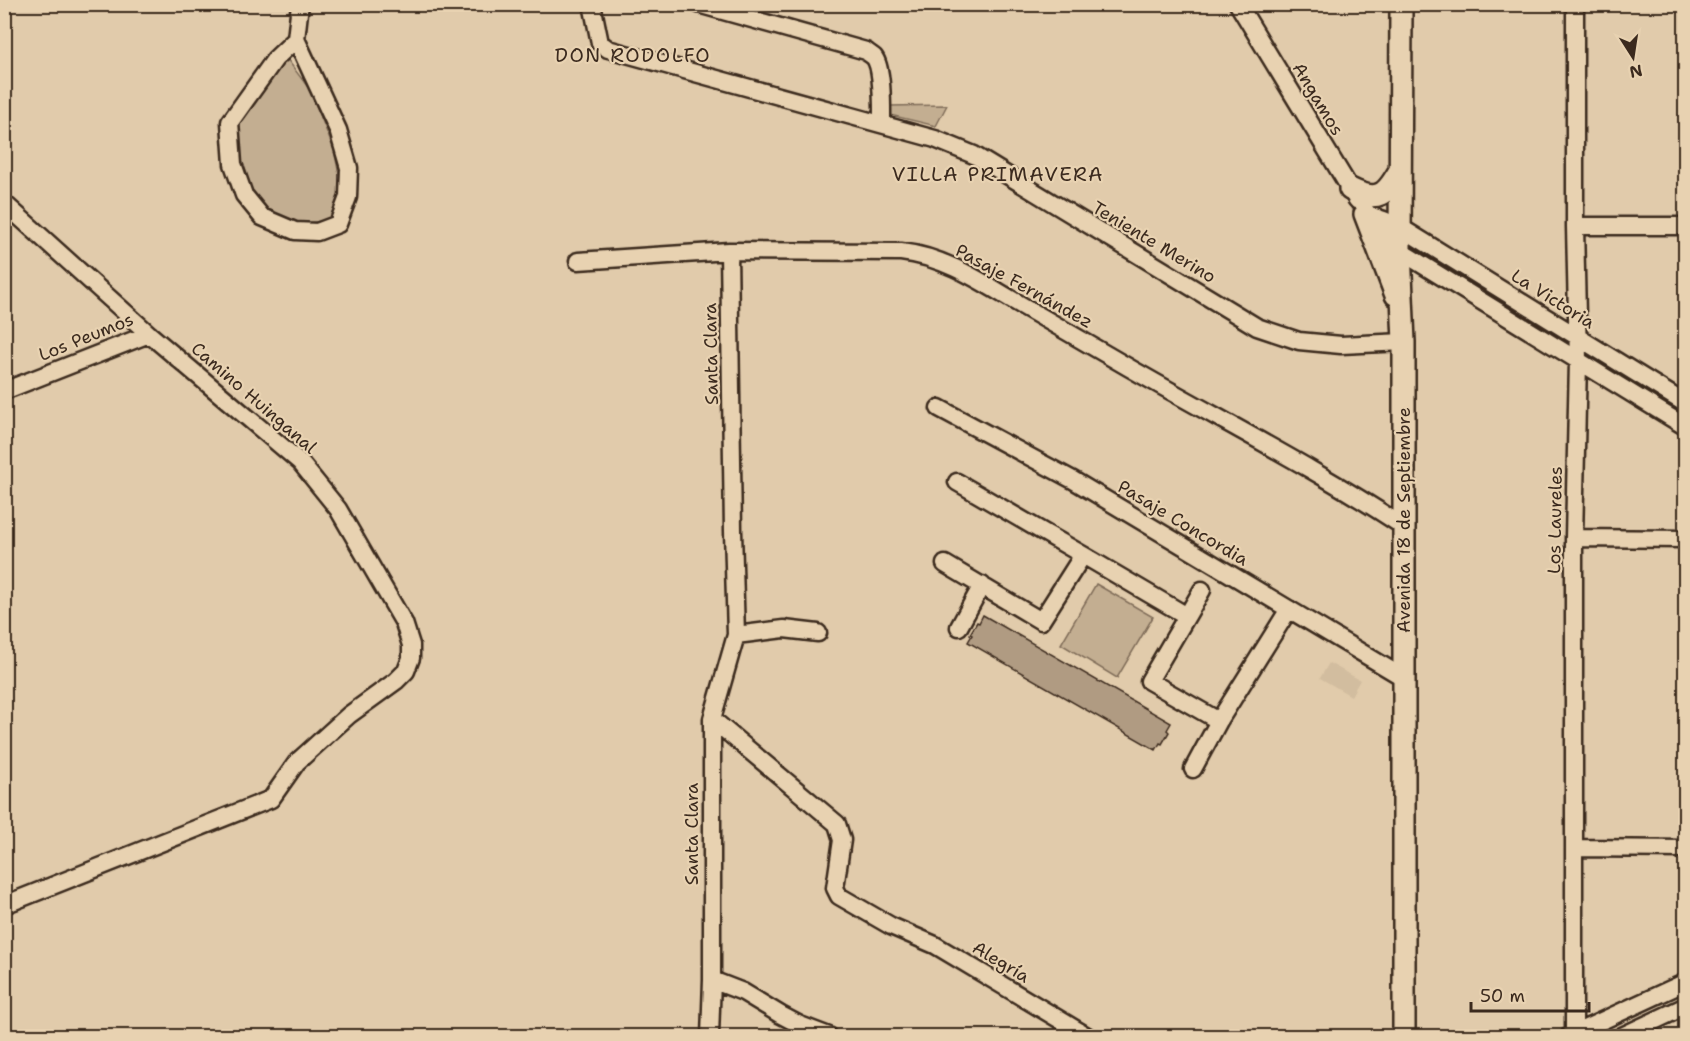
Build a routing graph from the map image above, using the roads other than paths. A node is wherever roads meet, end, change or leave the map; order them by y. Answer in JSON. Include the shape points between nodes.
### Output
{"nodes":[{"id":1,"x":300,"y":4,"type":"edge"},
{"id":2,"x":592,"y":4,"type":"edge"},
{"id":3,"x":698,"y":4,"type":"edge"},
{"id":4,"x":1238,"y":4,"type":"edge"},
{"id":5,"x":1401,"y":4,"type":"edge"},
{"id":6,"x":1575,"y":4,"type":"edge"},
{"id":7,"x":296,"y":39,"type":"junction"},
{"id":8,"x":882,"y":123,"type":"junction"},
{"id":9,"x":1400,"y":170,"type":"junction"},
{"id":10,"x":1350,"y":189,"type":"junction"},
{"id":11,"x":4,"y":203,"type":"edge"},
{"id":12,"x":1365,"y":214,"type":"junction"},
{"id":13,"x":1575,"y":226,"type":"junction"},
{"id":14,"x":1686,"y":226,"type":"edge"},
{"id":15,"x":1400,"y":227,"type":"junction"},
{"id":16,"x":729,"y":251,"type":"junction"},
{"id":17,"x":1400,"y":251,"type":"junction"},
{"id":18,"x":578,"y":261,"type":"dead end"},
{"id":19,"x":1402,"y":312,"type":"junction"},
{"id":20,"x":149,"y":334,"type":"junction"},
{"id":21,"x":1577,"y":337,"type":"junction"},
{"id":22,"x":1404,"y":342,"type":"junction"},
{"id":23,"x":1578,"y":361,"type":"junction"},
{"id":24,"x":4,"y":391,"type":"edge"},
{"id":25,"x":1686,"y":404,"type":"edge"},
{"id":26,"x":939,"y":408,"type":"dead end"},
{"id":27,"x":1686,"y":427,"type":"edge"},
{"id":28,"x":957,"y":482,"type":"dead end"},
{"id":29,"x":1404,"y":527,"type":"junction"},
{"id":30,"x":1574,"y":538,"type":"junction"},
{"id":31,"x":1686,"y":538,"type":"edge"},
{"id":32,"x":1083,"y":555,"type":"junction"},
{"id":33,"x":945,"y":564,"type":"dead end"},
{"id":34,"x":982,"y":585,"type":"junction"},
{"id":35,"x":1202,"y":590,"type":"dead end"},
{"id":36,"x":1289,"y":609,"type":"junction"},
{"id":37,"x":1187,"y":616,"type":"junction"},
{"id":38,"x":959,"y":627,"type":"dead end"},
{"id":39,"x":818,"y":633,"type":"dead end"},
{"id":40,"x":736,"y":635,"type":"junction"},
{"id":41,"x":1404,"y":678,"type":"junction"},
{"id":42,"x":712,"y":719,"type":"junction"},
{"id":43,"x":1219,"y":721,"type":"junction"},
{"id":44,"x":1193,"y":769,"type":"dead end"},
{"id":45,"x":1574,"y":848,"type":"junction"},
{"id":46,"x":1686,"y":849,"type":"edge"},
{"id":47,"x":4,"y":905,"type":"edge"},
{"id":48,"x":712,"y":980,"type":"junction"},
{"id":49,"x":1686,"y":982,"type":"edge"},
{"id":50,"x":1686,"y":1006,"type":"edge"},
{"id":51,"x":710,"y":1036,"type":"edge"},
{"id":52,"x":829,"y":1036,"type":"edge"},
{"id":53,"x":1087,"y":1036,"type":"edge"},
{"id":54,"x":1404,"y":1036,"type":"edge"},
{"id":55,"x":1572,"y":1036,"type":"edge"},
{"id":56,"x":1622,"y":1036,"type":"edge"}],
"edges":[{"from":1,"to":7,"type":"street"},
{"from":2,"to":8,"type":"street","name":"Teniente Merino","via":[[600,43],[608,49]]},
{"from":3,"to":8,"type":"street","via":[[866,51],[877,63]]},
{"from":4,"to":10,"type":"street","name":"Angamos"},
{"from":5,"to":9,"type":"main road","name":"Avenida 18 de Septiembre"},
{"from":6,"to":13,"type":"street","name":"Los Laureles"},
{"from":7,"to":7,"type":"street","via":[[275,59],[230,122],[233,164],[244,195],[262,217],[295,231],[317,232],[338,224],[348,197],[349,168],[338,130]]},
{"from":8,"to":22,"type":"street","name":"Teniente Merino","via":[[974,155],[1257,327],[1299,341],[1341,345]]},
{"from":9,"to":10,"type":"main road","via":[[1378,195],[1367,197]]},
{"from":9,"to":15,"type":"main road","name":"Avenida 18 de Septiembre"},
{"from":10,"to":12,"type":"street","name":"Angamos"},
{"from":11,"to":20,"type":"street","name":"Camino Huinganal"},
{"from":12,"to":15,"type":"street"},
{"from":12,"to":17,"type":"street","name":"Angamos"},
{"from":12,"to":19,"type":"main road"},
{"from":13,"to":14,"type":"street"},
{"from":13,"to":21,"type":"street","name":"Los Laureles"},
{"from":15,"to":17,"type":"main road","name":"Avenida 18 de Septiembre"},
{"from":15,"to":21,"type":"street","name":"La Victoria"},
{"from":16,"to":18,"type":"street","name":"Pasaje Fernández"},
{"from":16,"to":29,"type":"street","name":"Pasaje Fernández","via":[[901,252],[944,262],[1322,476]]},
{"from":16,"to":40,"type":"street","name":"Santa Clara"},
{"from":17,"to":19,"type":"main road","name":"Avenida 18 de Septiembre"},
{"from":17,"to":23,"type":"street"},
{"from":19,"to":22,"type":"main road","name":"Avenida 18 de Septiembre"},
{"from":20,"to":24,"type":"street","name":"Los Peumos"},
{"from":20,"to":47,"type":"street","name":"Camino Huinganal","via":[[300,462],[338,509],[404,623],[411,658],[396,681],[349,715],[297,762],[271,799]]},
{"from":21,"to":23,"type":"street","name":"Los Laureles"},
{"from":21,"to":25,"type":"street","name":"La Victoria"},
{"from":22,"to":29,"type":"main road","name":"Avenida 18 de Septiembre"},
{"from":23,"to":27,"type":"street"},
{"from":23,"to":30,"type":"street","name":"Los Laureles"},
{"from":26,"to":36,"type":"street","name":"Pasaje Concordia","via":[[1073,480]]},
{"from":28,"to":32,"type":"street"},
{"from":29,"to":41,"type":"main road","name":"Avenida 18 de Septiembre"},
{"from":30,"to":31,"type":"street"},
{"from":30,"to":45,"type":"street","name":"Los Laureles"},
{"from":32,"to":34,"type":"street","via":[[1041,621]]},
{"from":32,"to":37,"type":"street"},
{"from":33,"to":34,"type":"street"},
{"from":34,"to":38,"type":"street"},
{"from":35,"to":37,"type":"street"},
{"from":36,"to":41,"type":"street","name":"Pasaje Concordia"},
{"from":36,"to":43,"type":"street"},
{"from":37,"to":43,"type":"street","via":[[1149,681]]},
{"from":39,"to":40,"type":"street","via":[[784,629]]},
{"from":40,"to":42,"type":"street","name":"Santa Clara"},
{"from":41,"to":54,"type":"main road","name":"Avenida 18 de Septiembre"},
{"from":42,"to":48,"type":"street","name":"Santa Clara"},
{"from":42,"to":53,"type":"street","name":"Alegría","via":[[837,824],[842,840],[835,888],[839,896],[891,926],[935,945]]},
{"from":43,"to":44,"type":"street"},
{"from":45,"to":46,"type":"street"},
{"from":45,"to":55,"type":"street","name":"Los Laureles"},
{"from":48,"to":51,"type":"street","name":"Santa Clara"},
{"from":48,"to":52,"type":"street"},
{"from":49,"to":55,"type":"street"},
{"from":50,"to":56,"type":"street"}]}
